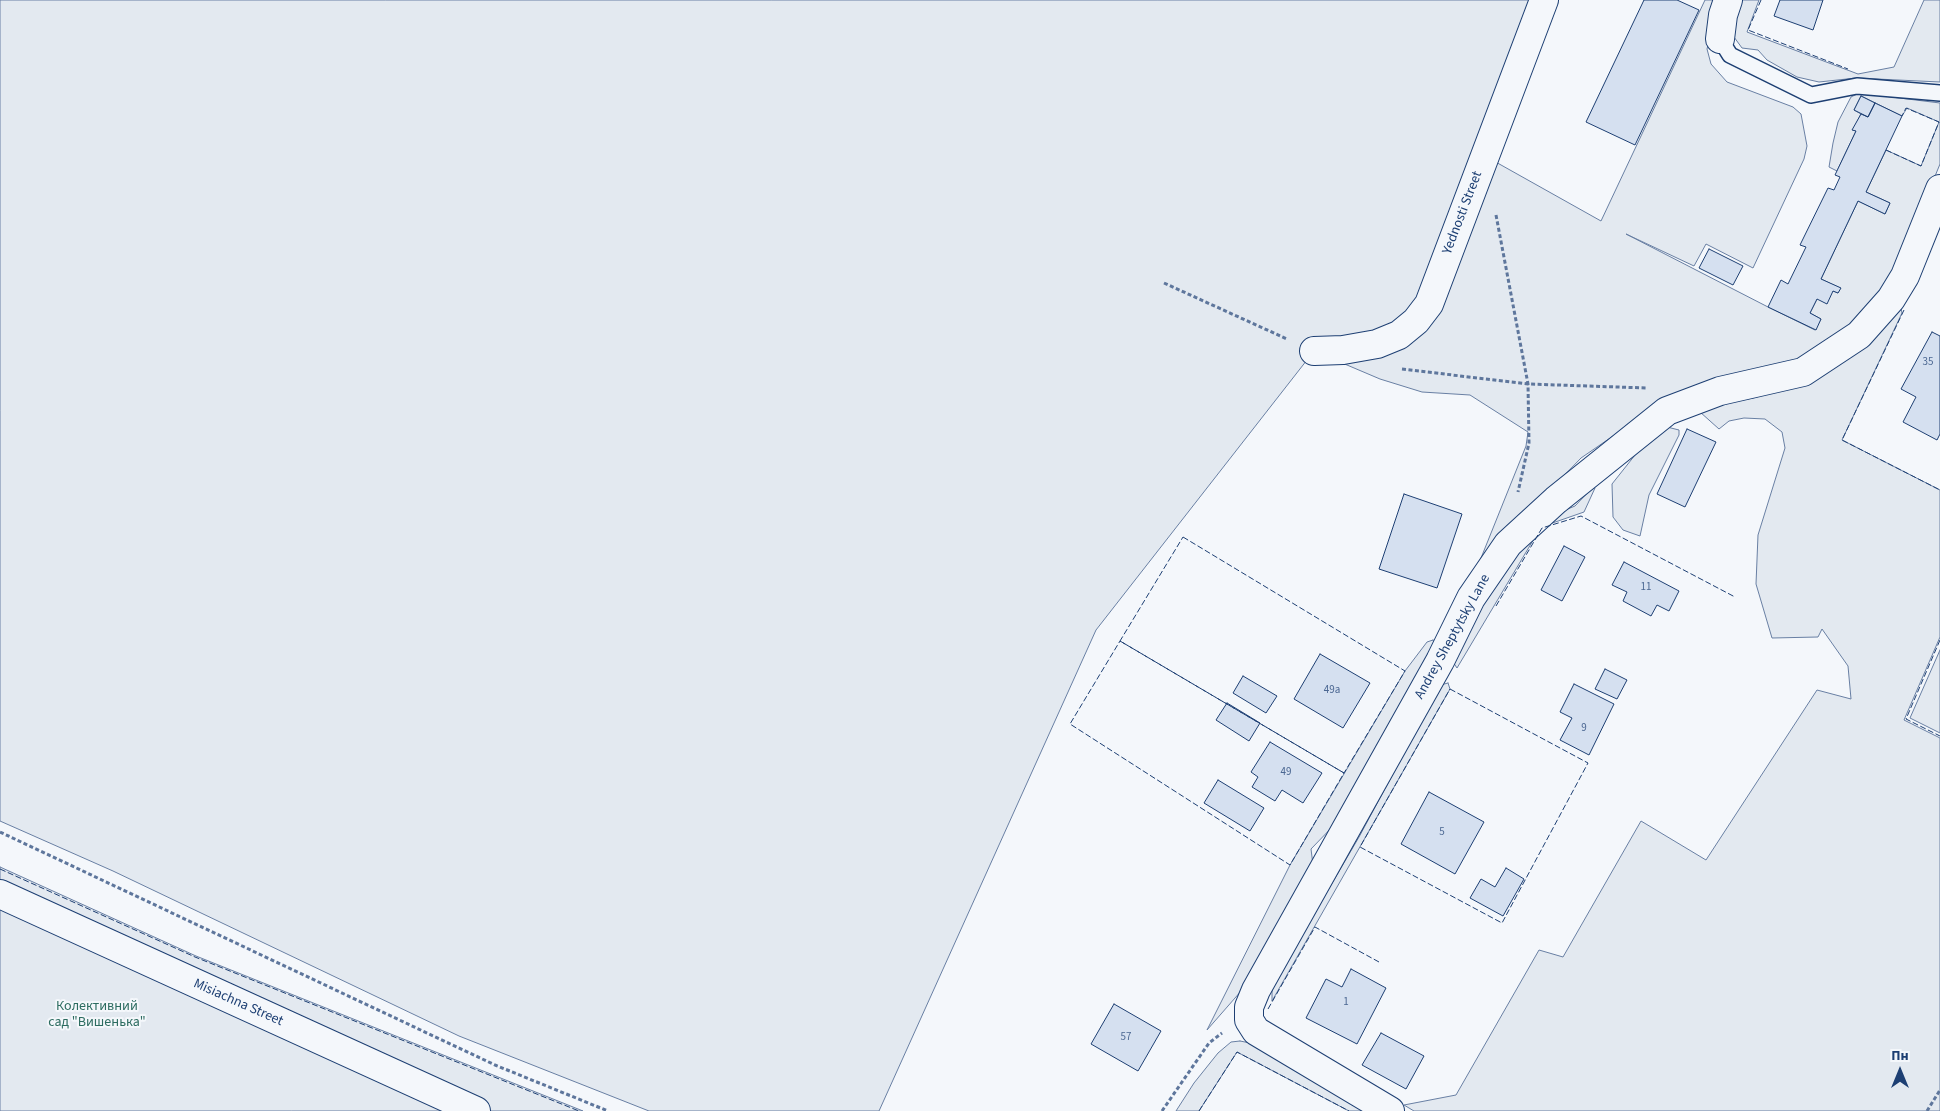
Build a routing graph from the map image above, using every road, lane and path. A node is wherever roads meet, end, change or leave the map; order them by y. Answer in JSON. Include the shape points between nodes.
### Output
{"nodes":[{"id":1,"x":1544,"y":0,"type":"edge"},
{"id":2,"x":1728,"y":0,"type":"edge"},
{"id":3,"x":1720,"y":39,"type":"joint"},
{"id":4,"x":1940,"y":93,"type":"edge"},
{"id":5,"x":1940,"y":189,"type":"edge"},
{"id":6,"x":1496,"y":213,"type":"dead end"},
{"id":7,"x":1164,"y":283,"type":"dead end"},
{"id":8,"x":1314,"y":351,"type":"joint"},
{"id":9,"x":1398,"y":368,"type":"dead end"},
{"id":10,"x":1528,"y":384,"type":"junction"},
{"id":11,"x":1651,"y":388,"type":"dead end"},
{"id":12,"x":1508,"y":544,"type":"junction"},
{"id":13,"x":0,"y":832,"type":"edge"},
{"id":14,"x":0,"y":894,"type":"edge"},
{"id":15,"x":1250,"y":1020,"type":"junction"},
{"id":16,"x":1940,"y":1090,"type":"edge"},
{"id":17,"x":476,"y":1111,"type":"edge"},
{"id":18,"x":608,"y":1111,"type":"edge"},
{"id":19,"x":1162,"y":1111,"type":"edge"},
{"id":20,"x":1390,"y":1111,"type":"edge"},
{"id":21,"x":1927,"y":1111,"type":"edge"}],
"edges":[{"from":1,"to":8,"type":"street","name":"Yednosti Street","via":[[1429,304],[1399,336],[1343,350]]},
{"from":2,"to":3,"type":"street","via":[[1722,15]]},
{"from":3,"to":4,"type":"lane","via":[[1730,55],[1811,95],[1857,86]]},
{"from":5,"to":12,"type":"street","name":"Andrey Sheptytsky Lane","via":[[1905,276],[1891,299],[1860,336],[1803,372],[1720,390],[1667,411],[1556,500]]},
{"from":6,"to":10,"type":"path"},
{"from":7,"to":8,"type":"path"},
{"from":9,"to":10,"type":"path"},
{"from":10,"to":11,"type":"path"},
{"from":10,"to":12,"type":"path","via":[[1528,444]]},
{"from":12,"to":15,"type":"street","name":"Andrey Sheptytsky Lane","via":[[1471,598],[1440,661],[1256,990],[1250,1007]]},
{"from":13,"to":18,"type":"path","via":[[495,1066]]},
{"from":14,"to":17,"type":"street","name":"Misiachna Street"},
{"from":15,"to":19,"type":"path","via":[[1230,1027],[1209,1043]]},
{"from":15,"to":20,"type":"street","via":[[1264,1037]]},
{"from":16,"to":21,"type":"path"}]}
